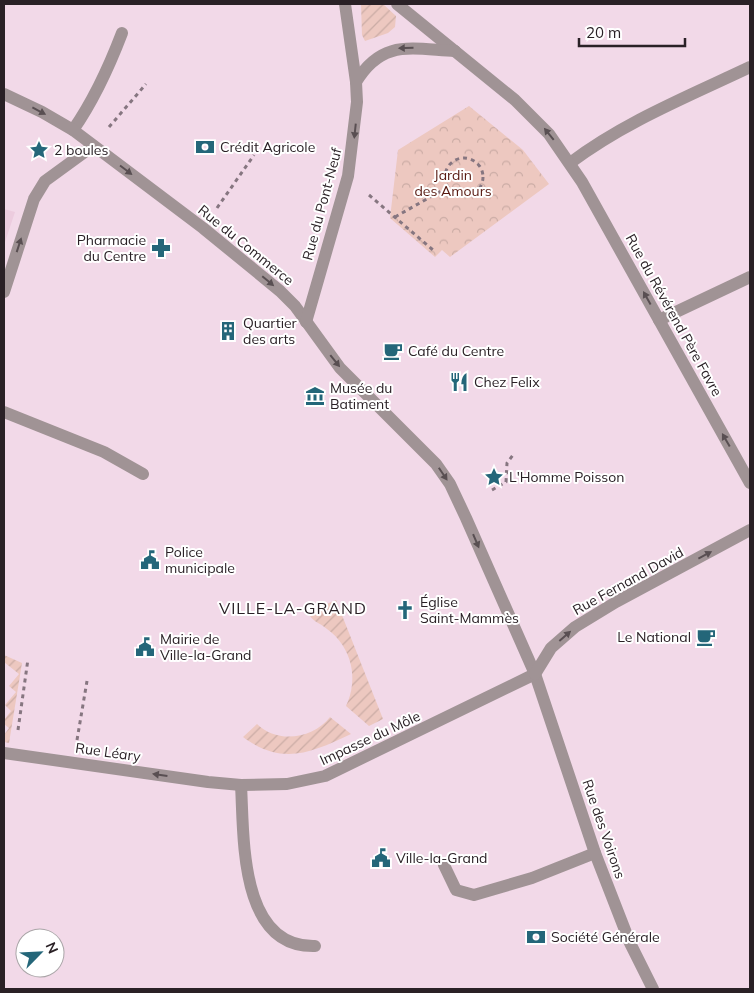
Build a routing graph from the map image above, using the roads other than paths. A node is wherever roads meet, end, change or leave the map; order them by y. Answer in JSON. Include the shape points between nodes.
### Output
{"nodes":[{"id":1,"x":345,"y":4,"type":"edge"},
{"id":2,"x":397,"y":4,"type":"edge"},
{"id":3,"x":122,"y":32,"type":"dead end"},
{"id":4,"x":454,"y":51,"type":"junction"},
{"id":5,"x":750,"y":67,"type":"edge"},
{"id":6,"x":356,"y":82,"type":"junction"},
{"id":7,"x":4,"y":94,"type":"edge"},
{"id":8,"x":73,"y":130,"type":"junction"},
{"id":9,"x":93,"y":146,"type":"junction"},
{"id":10,"x":570,"y":163,"type":"junction"},
{"id":11,"x":750,"y":276,"type":"edge"},
{"id":12,"x":4,"y":292,"type":"edge"},
{"id":13,"x":659,"y":320,"type":"junction"},
{"id":14,"x":306,"y":322,"type":"junction"},
{"id":15,"x":4,"y":412,"type":"edge"},
{"id":16,"x":143,"y":474,"type":"dead end"},
{"id":17,"x":750,"y":482,"type":"edge"},
{"id":18,"x":456,"y":497,"type":"joint"},
{"id":19,"x":750,"y":530,"type":"edge"},
{"id":20,"x":535,"y":674,"type":"junction"},
{"id":21,"x":9,"y":754,"type":"edge"},
{"id":22,"x":208,"y":782,"type":"joint"},
{"id":23,"x":241,"y":785,"type":"junction"},
{"id":24,"x":595,"y":853,"type":"junction"},
{"id":25,"x":444,"y":865,"type":"dead end"},
{"id":26,"x":315,"y":946,"type":"dead end"},
{"id":27,"x":653,"y":989,"type":"edge"}],
"edges":[{"from":1,"to":6,"type":"street","name":"Rue du Pont-Neuf"},
{"from":2,"to":4,"type":"street","name":"Rue du Révérend Père Favre"},
{"from":3,"to":8,"type":"street","via":[[106,74]]},
{"from":4,"to":6,"type":"street","one_way":true,"via":[[391,50],[374,58]]},
{"from":10,"to":4,"type":"street","name":"Rue du Révérend Père Favre","one_way":true,"via":[[529,112]]},
{"from":5,"to":10,"type":"street","via":[[630,124]]},
{"from":6,"to":14,"type":"street","name":"Rue du Pont-Neuf","one_way":true,"via":[[356,119],[348,176]]},
{"from":7,"to":8,"type":"street","name":"Rue du Commerce","one_way":true},
{"from":8,"to":9,"type":"street","name":"Rue du Commerce"},
{"from":12,"to":9,"type":"street","one_way":true,"via":[[34,199],[46,181]]},
{"from":9,"to":14,"type":"street","name":"Rue du Commerce","one_way":true,"via":[[203,228],[280,291]]},
{"from":13,"to":10,"type":"street","name":"Rue du Révérend Père Favre","one_way":true},
{"from":11,"to":13,"type":"street"},
{"from":17,"to":13,"type":"street","name":"Rue du Révérend Père Favre","one_way":true},
{"from":14,"to":18,"type":"street","name":"Rue du Commerce","one_way":true,"via":[[340,368],[427,453]]},
{"from":15,"to":16,"type":"street","via":[[104,452]]},
{"from":18,"to":20,"type":"street","name":"Rue des Voirons","one_way":true},
{"from":20,"to":19,"type":"street","name":"Rue Fernand David","one_way":true,"via":[[552,648],[575,627]]},
{"from":20,"to":23,"type":"street","name":"Impasse du Môle","via":[[325,776],[299,783]]},
{"from":20,"to":24,"type":"street","name":"Rue des Voirons"},
{"from":22,"to":21,"type":"street","name":"Rue Léary","one_way":true},
{"from":22,"to":23,"type":"street","name":"Impasse du Môle"},
{"from":23,"to":26,"type":"street","via":[[246,857],[257,906],[277,934],[295,945]]},
{"from":24,"to":25,"type":"street","via":[[532,878],[474,895],[456,890]]},
{"from":24,"to":27,"type":"street","name":"Rue des Voirons","via":[[630,943]]}]}
